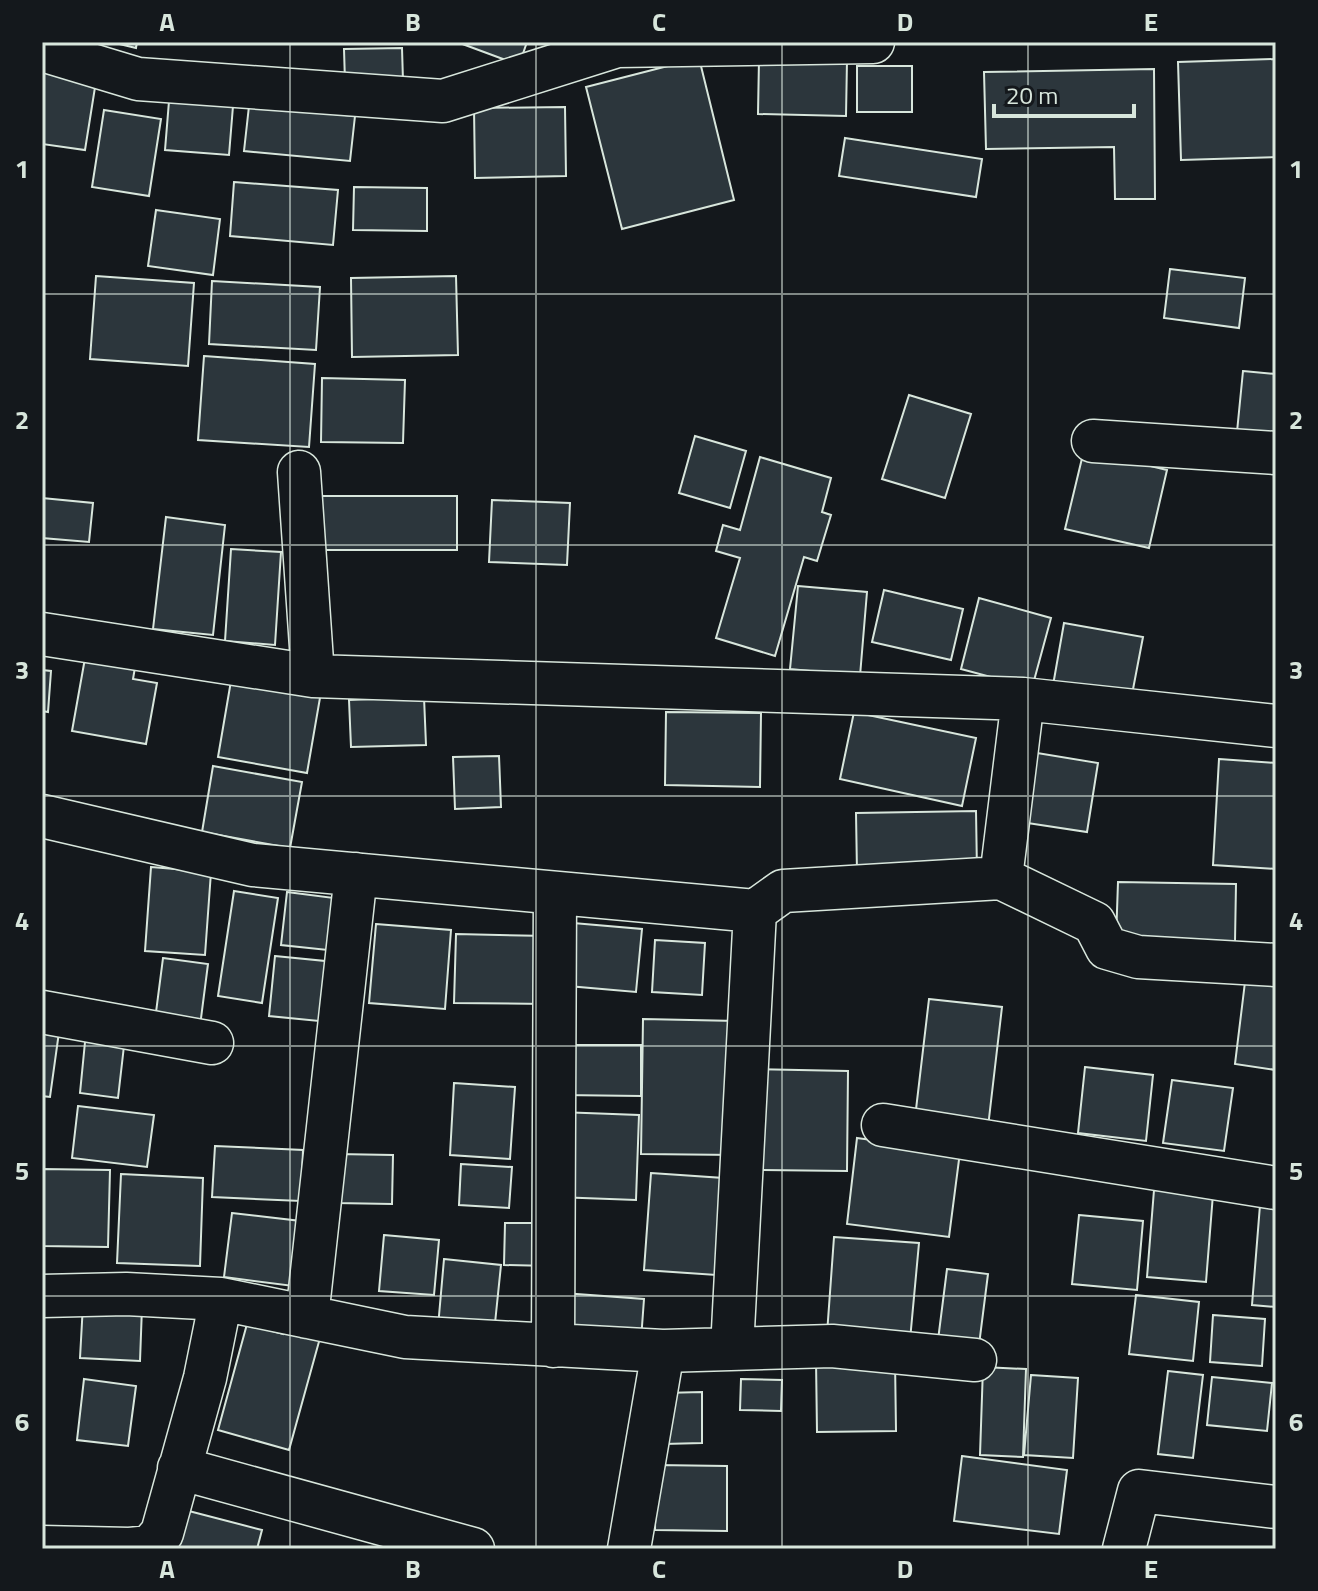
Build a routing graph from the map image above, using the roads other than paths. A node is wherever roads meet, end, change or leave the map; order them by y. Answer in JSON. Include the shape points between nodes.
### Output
{"nodes":[{"id":1,"x":873,"y":42,"type":"edge"},
{"id":2,"x":42,"y":50,"type":"edge"},
{"id":3,"x":1093,"y":441,"type":"dead end"},
{"id":4,"x":1276,"y":453,"type":"edge"},
{"id":5,"x":299,"y":472,"type":"dead end"},
{"id":6,"x":42,"y":634,"type":"edge"},
{"id":7,"x":313,"y":676,"type":"junction"},
{"id":8,"x":1023,"y":699,"type":"junction"},
{"id":9,"x":1276,"y":726,"type":"edge"},
{"id":10,"x":42,"y":816,"type":"edge"},
{"id":11,"x":356,"y":874,"type":"junction"},
{"id":12,"x":1001,"y":878,"type":"junction"},
{"id":13,"x":555,"y":894,"type":"junction"},
{"id":14,"x":755,"y":911,"type":"junction"},
{"id":15,"x":1276,"y":965,"type":"edge"},
{"id":16,"x":42,"y":1012,"type":"edge"},
{"id":17,"x":212,"y":1043,"type":"dead end"},
{"id":18,"x":883,"y":1125,"type":"dead end"},
{"id":19,"x":1276,"y":1188,"type":"edge"},
{"id":20,"x":42,"y":1296,"type":"edge"},
{"id":21,"x":221,"y":1299,"type":"junction"},
{"id":22,"x":307,"y":1317,"type":"junction"},
{"id":23,"x":553,"y":1346,"type":"junction"},
{"id":24,"x":732,"y":1349,"type":"junction"},
{"id":25,"x":663,"y":1351,"type":"junction"},
{"id":26,"x":975,"y":1360,"type":"dead end"},
{"id":27,"x":179,"y":1468,"type":"junction"},
{"id":28,"x":1276,"y":1507,"type":"edge"},
{"id":29,"x":45,"y":1548,"type":"edge"},
{"id":30,"x":473,"y":1549,"type":"edge"},
{"id":31,"x":629,"y":1549,"type":"edge"},
{"id":32,"x":1124,"y":1549,"type":"edge"}],
"edges":[{"from":1,"to":2,"type":"street","via":[[617,46],[443,101],[138,79]]},
{"from":3,"to":4,"type":"street"},
{"from":5,"to":7,"type":"street"},
{"from":6,"to":7,"type":"street"},
{"from":7,"to":8,"type":"street"},
{"from":8,"to":9,"type":"street"},
{"from":8,"to":12,"type":"street"},
{"from":10,"to":11,"type":"street","via":[[253,865]]},
{"from":11,"to":13,"type":"street"},
{"from":11,"to":22,"type":"street"},
{"from":12,"to":14,"type":"street","via":[[783,891]]},
{"from":12,"to":15,"type":"street","via":[[1094,923],[1107,948],[1138,957]]},
{"from":13,"to":14,"type":"street"},
{"from":13,"to":23,"type":"street"},
{"from":14,"to":24,"type":"street"},
{"from":16,"to":17,"type":"street"},
{"from":18,"to":19,"type":"street"},
{"from":20,"to":21,"type":"street"},
{"from":21,"to":22,"type":"street"},
{"from":21,"to":27,"type":"street"},
{"from":22,"to":23,"type":"street","via":[[405,1337]]},
{"from":23,"to":25,"type":"street"},
{"from":24,"to":25,"type":"street"},
{"from":24,"to":26,"type":"street","via":[[832,1346]]},
{"from":25,"to":31,"type":"street"},
{"from":27,"to":29,"type":"street","via":[[162,1533],[150,1547]]},
{"from":27,"to":30,"type":"street"},
{"from":28,"to":32,"type":"street","via":[[1139,1491]]}]}
